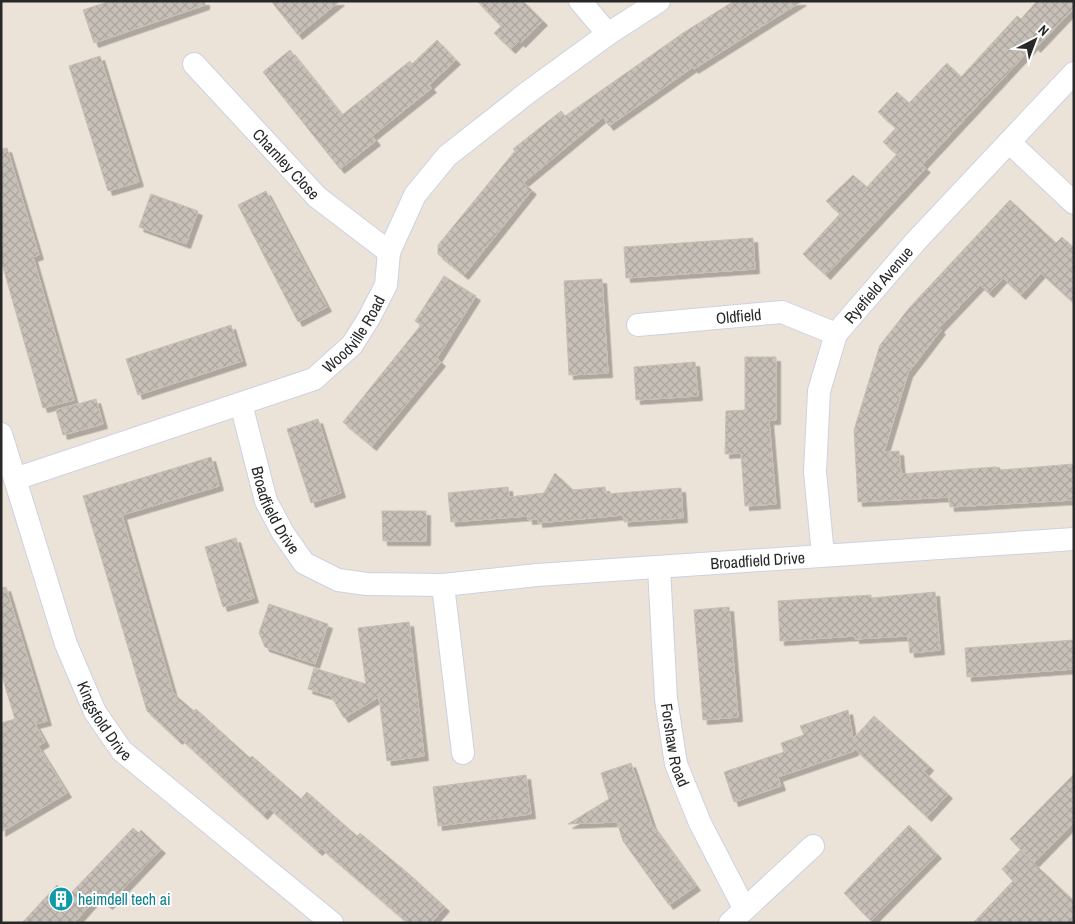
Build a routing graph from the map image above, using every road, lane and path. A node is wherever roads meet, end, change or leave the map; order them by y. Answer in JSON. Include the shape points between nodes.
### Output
{"nodes":[{"id":1,"x":580,"y":1,"type":"edge"},
{"id":2,"x":659,"y":1,"type":"edge"},
{"id":3,"x":608,"y":34,"type":"junction"},
{"id":4,"x":194,"y":64,"type":"dead end"},
{"id":5,"x":1074,"y":73,"type":"edge"},
{"id":6,"x":1009,"y":142,"type":"junction"},
{"id":7,"x":1074,"y":203,"type":"edge"},
{"id":8,"x":389,"y":252,"type":"junction"},
{"id":9,"x":638,"y":324,"type":"dead end"},
{"id":10,"x":836,"y":334,"type":"junction"},
{"id":11,"x":241,"y":404,"type":"junction"},
{"id":12,"x":1,"y":434,"type":"edge"},
{"id":13,"x":15,"y":479,"type":"junction"},
{"id":14,"x":1074,"y":539,"type":"edge"},
{"id":15,"x":823,"y":555,"type":"junction"},
{"id":16,"x":659,"y":568,"type":"junction"},
{"id":17,"x":443,"y":585,"type":"junction"},
{"id":18,"x":462,"y":753,"type":"dead end"},
{"id":19,"x":813,"y":846,"type":"dead end"},
{"id":20,"x":737,"y":915,"type":"edge"},
{"id":21,"x":332,"y":923,"type":"edge"}],
"edges":[{"from":1,"to":3,"type":"street"},
{"from":2,"to":3,"type":"street","name":"Woodville Road"},
{"from":3,"to":8,"type":"street","name":"Woodville Road","via":[[447,156],[415,195]]},
{"from":4,"to":8,"type":"street","name":"Charnley Close","via":[[317,197]]},
{"from":5,"to":6,"type":"street","name":"Ryefield Avenue"},
{"from":6,"to":7,"type":"street"},
{"from":6,"to":10,"type":"street","name":"Ryefield Avenue","via":[[916,241]]},
{"from":8,"to":11,"type":"street","name":"Woodville Road","via":[[386,285],[352,346],[314,379]]},
{"from":9,"to":10,"type":"street","name":"Oldfield","via":[[782,312]]},
{"from":10,"to":15,"type":"street","name":"Ryefield Avenue","via":[[818,391],[815,472]]},
{"from":11,"to":13,"type":"street","name":"Woodville Road"},
{"from":11,"to":17,"type":"street","name":"Broadfield Drive","via":[[266,501],[282,533],[304,563],[338,580],[367,584]]},
{"from":12,"to":13,"type":"street","name":"Kingsfold Drive"},
{"from":13,"to":21,"type":"street","name":"Kingsfold Drive","via":[[66,644],[95,712],[122,751]]},
{"from":14,"to":15,"type":"street","name":"Broadfield Drive"},
{"from":15,"to":16,"type":"street","name":"Broadfield Drive"},
{"from":16,"to":17,"type":"street","name":"Broadfield Drive","via":[[537,575]]},
{"from":16,"to":20,"type":"street","name":"Forshaw Road","via":[[666,699],[676,764]]},
{"from":17,"to":18,"type":"street"},
{"from":19,"to":20,"type":"street"}]}
